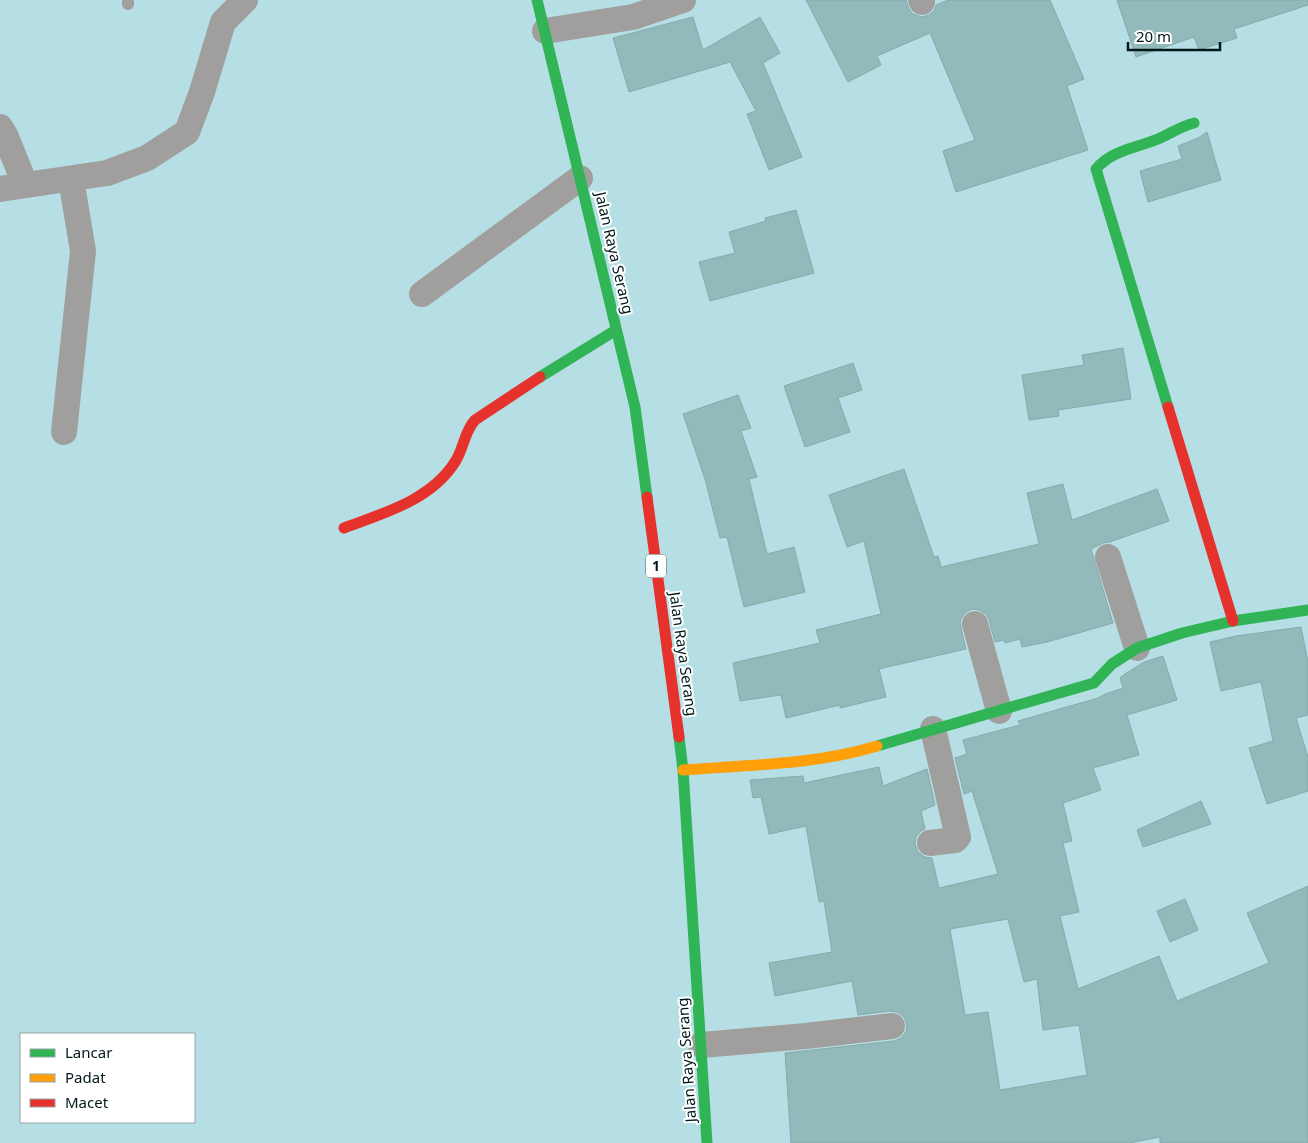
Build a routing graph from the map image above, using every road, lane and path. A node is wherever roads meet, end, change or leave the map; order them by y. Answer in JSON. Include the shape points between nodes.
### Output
{"nodes":[{"id":1,"x":245,"y":0,"type":"edge"},
{"id":2,"x":537,"y":0,"type":"edge"},
{"id":3,"x":683,"y":0,"type":"edge"},
{"id":4,"x":545,"y":31,"type":"junction"},
{"id":5,"x":1194,"y":123,"type":"dead end"},
{"id":6,"x":0,"y":127,"type":"edge"},
{"id":7,"x":580,"y":178,"type":"junction"},
{"id":8,"x":71,"y":179,"type":"junction"},
{"id":9,"x":25,"y":184,"type":"junction"},
{"id":10,"x":0,"y":189,"type":"edge"},
{"id":11,"x":422,"y":294,"type":"dead end"},
{"id":12,"x":616,"y":330,"type":"junction"},
{"id":13,"x":64,"y":432,"type":"dead end"},
{"id":14,"x":344,"y":528,"type":"dead end"},
{"id":15,"x":1108,"y":557,"type":"dead end"},
{"id":16,"x":1308,"y":610,"type":"edge"},
{"id":17,"x":1233,"y":621,"type":"junction"},
{"id":18,"x":975,"y":624,"type":"dead end"},
{"id":19,"x":1138,"y":648,"type":"junction"},
{"id":20,"x":999,"y":711,"type":"junction"},
{"id":21,"x":933,"y":729,"type":"junction"},
{"id":22,"x":683,"y":770,"type":"junction"},
{"id":23,"x":930,"y":843,"type":"dead end"},
{"id":24,"x":892,"y":1026,"type":"dead end"},
{"id":25,"x":701,"y":1045,"type":"junction"},
{"id":26,"x":707,"y":1143,"type":"edge"}],
"edges":[{"from":1,"to":8,"type":"street","via":[[223,22],[186,132],[147,158],[107,173]]},
{"from":2,"to":4,"type":"main road","name":"Jalan Raya Serang","number":"1"},
{"from":3,"to":4,"type":"street","via":[[633,17]]},
{"from":4,"to":7,"type":"main road","name":"Jalan Raya Serang","number":"1"},
{"from":5,"to":17,"type":"main road","via":[[1107,157],[1096,169]]},
{"from":6,"to":9,"type":"street"},
{"from":7,"to":11,"type":"street"},
{"from":7,"to":12,"type":"main road","name":"Jalan Raya Serang","number":"1"},
{"from":8,"to":9,"type":"street"},
{"from":8,"to":13,"type":"street","via":[[83,251]]},
{"from":9,"to":10,"type":"street"},
{"from":12,"to":14,"type":"main road","via":[[541,375],[476,420],[464,436],[458,459],[428,490],[410,501]]},
{"from":12,"to":22,"type":"main road","name":"Jalan Raya Serang","number":"1","via":[[635,407]]},
{"from":15,"to":19,"type":"street"},
{"from":16,"to":17,"type":"main road"},
{"from":17,"to":19,"type":"main road"},
{"from":18,"to":20,"type":"street"},
{"from":19,"to":20,"type":"main road","via":[[1112,664],[1094,683]]},
{"from":20,"to":21,"type":"main road"},
{"from":21,"to":22,"type":"main road","via":[[851,754]]},
{"from":21,"to":23,"type":"street","via":[[958,837]]},
{"from":22,"to":25,"type":"main road","name":"Jalan Raya Serang","number":"1"},
{"from":24,"to":25,"type":"street"},
{"from":25,"to":26,"type":"main road","name":"Jalan Raya Serang","number":"1"}]}
